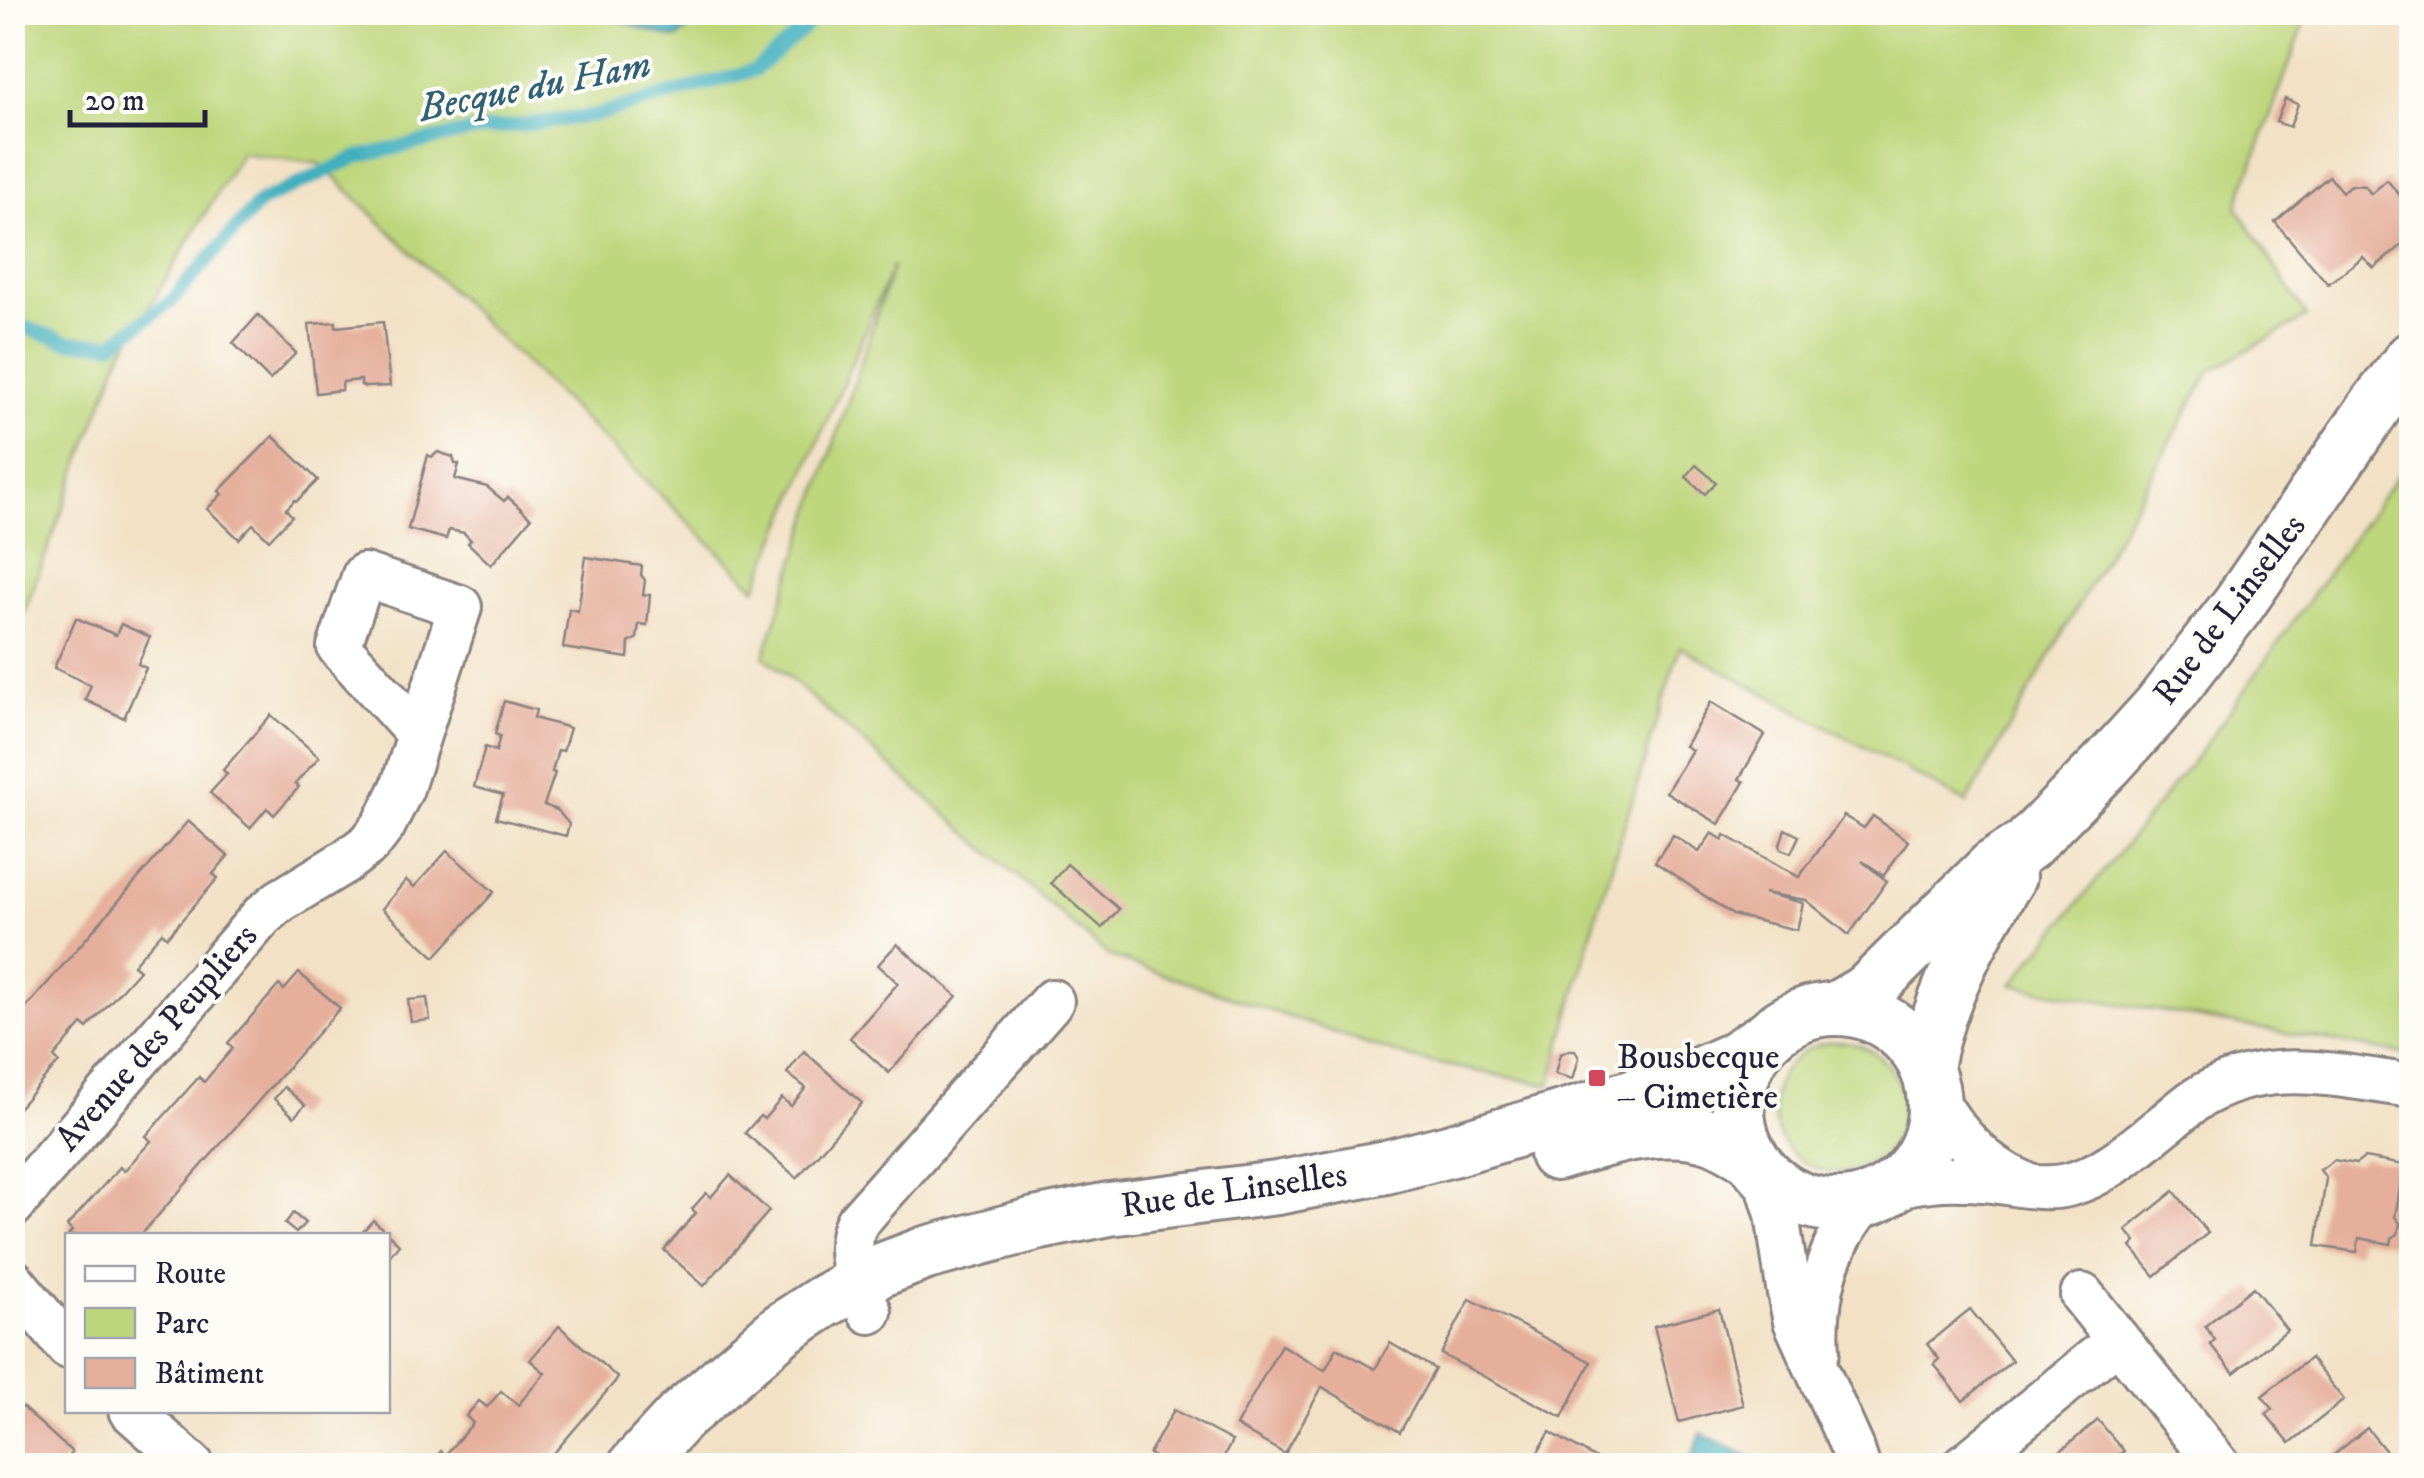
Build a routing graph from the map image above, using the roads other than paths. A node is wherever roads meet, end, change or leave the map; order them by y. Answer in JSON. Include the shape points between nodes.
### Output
{"nodes":[{"id":1,"x":2412,"y":358,"type":"edge"},
{"id":2,"x":419,"y":735,"type":"dead end"},
{"id":3,"x":2027,"y":845,"type":"junction"},
{"id":4,"x":1052,"y":1001,"type":"dead end"},
{"id":5,"x":1835,"y":1010,"type":"junction"},
{"id":6,"x":1767,"y":1037,"type":"junction"},
{"id":7,"x":1930,"y":1081,"type":"junction"},
{"id":8,"x":2412,"y":1086,"type":"edge"},
{"id":9,"x":1758,"y":1167,"type":"junction"},
{"id":10,"x":2037,"y":1188,"type":"junction"},
{"id":11,"x":1880,"y":1194,"type":"junction"},
{"id":12,"x":12,"y":1206,"type":"edge"},
{"id":13,"x":12,"y":1280,"type":"edge"},
{"id":14,"x":2082,"y":1294,"type":"dead end"},
{"id":15,"x":864,"y":1298,"type":"junction"},
{"id":16,"x":2118,"y":1340,"type":"junction"},
{"id":17,"x":65,"y":1343,"type":"edge"},
{"id":18,"x":1822,"y":1382,"type":"junction"},
{"id":19,"x":133,"y":1413,"type":"edge"},
{"id":20,"x":193,"y":1466,"type":"edge"},
{"id":21,"x":635,"y":1466,"type":"edge"},
{"id":22,"x":1858,"y":1466,"type":"edge"},
{"id":23,"x":1964,"y":1466,"type":"edge"},
{"id":24,"x":2219,"y":1466,"type":"edge"}],
"edges":[{"from":1,"to":3,"type":"street","name":"Rue de Linselles","via":[[2215,637],[2132,737]]},
{"from":2,"to":12,"type":"street","name":"Avenue des Peupliers","via":[[394,809],[370,843],[262,916]]},
{"from":3,"to":5,"type":"street","name":"Rue de Linselles","via":[[1993,866],[1868,990]]},
{"from":3,"to":7,"type":"street","name":"Rue de Linselles","via":[[1967,948],[1939,1016]]},
{"from":4,"to":15,"type":"street","via":[[857,1222],[851,1257]]},
{"from":5,"to":6,"type":"street","via":[[1792,1020]]},
{"from":5,"to":7,"type":"street","via":[[1889,1025],[1910,1043]]},
{"from":6,"to":9,"type":"street","via":[[1739,1088],[1738,1117]]},
{"from":6,"to":15,"type":"street","name":"Rue de Linselles","via":[[1688,1079],[1386,1167],[1109,1209],[926,1253],[882,1270]]},
{"from":7,"to":10,"type":"street","via":[[1952,1124],[1991,1165]]},
{"from":7,"to":11,"type":"street","via":[[1933,1126],[1923,1154],[1905,1178]]},
{"from":8,"to":10,"type":"street","via":[[2294,1072],[2242,1078],[2196,1100],[2109,1167],[2069,1185]]},
{"from":9,"to":11,"type":"street","via":[[1786,1192],[1812,1202],[1839,1206]]},
{"from":9,"to":15,"type":"street","name":"Rue de Linselles","via":[[1714,1137],[1662,1131],[1605,1140],[1384,1202],[1063,1250],[909,1295]]},
{"from":9,"to":18,"type":"street","via":[[1777,1214],[1796,1321]]},
{"from":10,"to":11,"type":"street","via":[[1955,1178]]},
{"from":11,"to":18,"type":"street","via":[[1852,1217],[1821,1286]]},
{"from":13,"to":17,"type":"street"},
{"from":14,"to":16,"type":"street"},
{"from":15,"to":21,"type":"street","name":"Rue de Linselles","via":[[823,1302],[782,1330],[680,1417]]},
{"from":16,"to":23,"type":"street"},
{"from":16,"to":24,"type":"street"},
{"from":18,"to":22,"type":"street"},
{"from":19,"to":20,"type":"street"}]}
